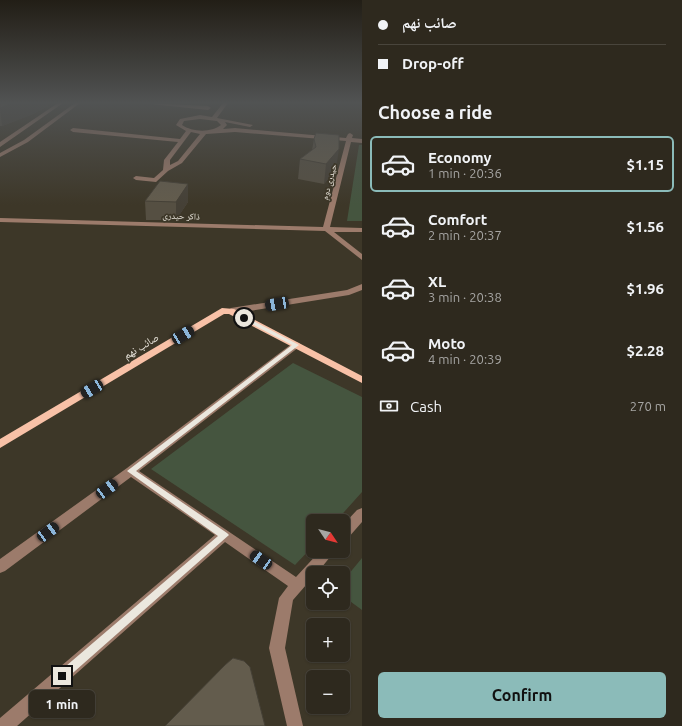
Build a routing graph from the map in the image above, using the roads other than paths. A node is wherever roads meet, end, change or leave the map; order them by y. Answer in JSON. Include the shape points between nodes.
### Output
{"nodes":[{"id":1,"x":12,"y":137,"type":"edge"},
{"id":2,"x":30,"y":137,"type":"edge"},
{"id":3,"x":141,"y":137,"type":"edge"},
{"id":4,"x":184,"y":137,"type":"edge"},
{"id":5,"x":200,"y":137,"type":"edge"},
{"id":6,"x":349,"y":137,"type":"joint"},
{"id":7,"x":181,"y":141,"type":"junction"},
{"id":8,"x":362,"y":141,"type":"edge"},
{"id":9,"x":0,"y":145,"type":"edge"},
{"id":10,"x":0,"y":155,"type":"edge"},
{"id":11,"x":166,"y":170,"type":"junction"},
{"id":12,"x":136,"y":178,"type":"dead end"},
{"id":13,"x":0,"y":220,"type":"edge"},
{"id":14,"x":326,"y":229,"type":"junction"},
{"id":15,"x":362,"y":230,"type":"edge"},
{"id":16,"x":362,"y":258,"type":"edge"},
{"id":17,"x":362,"y":287,"type":"edge"},
{"id":18,"x":231,"y":311,"type":"junction"},
{"id":19,"x":296,"y":345,"type":"junction"},
{"id":20,"x":362,"y":380,"type":"edge"},
{"id":21,"x":0,"y":444,"type":"edge"},
{"id":22,"x":131,"y":471,"type":"junction"},
{"id":23,"x":362,"y":513,"type":"edge"},
{"id":24,"x":350,"y":526,"type":"edge"},
{"id":25,"x":224,"y":535,"type":"junction"},
{"id":26,"x":322,"y":558,"type":"edge"},
{"id":27,"x":0,"y":567,"type":"edge"},
{"id":28,"x":297,"y":585,"type":"junction"},
{"id":29,"x":4,"y":726,"type":"edge"},
{"id":30,"x":295,"y":726,"type":"edge"}],
"edges":[{"from":1,"to":9,"type":"street"},
{"from":2,"to":10,"type":"street"},
{"from":3,"to":7,"type":"street"},
{"from":4,"to":7,"type":"street"},
{"from":5,"to":11,"type":"street","via":[[180,162]]},
{"from":6,"to":8,"type":"street"},
{"from":6,"to":14,"type":"street","name":"حیدری دوم"},
{"from":7,"to":11,"type":"street","via":[[167,160]]},
{"from":11,"to":12,"type":"street","via":[[156,180]]},
{"from":13,"to":14,"type":"street","name":"ذاکر حیدری"},
{"from":14,"to":15,"type":"street","name":"ذاکر حیدری"},
{"from":14,"to":16,"type":"street"},
{"from":17,"to":18,"type":"street","via":[[349,292]]},
{"from":18,"to":19,"type":"main road"},
{"from":18,"to":21,"type":"main road","name":"صائب نهم","via":[[222,311]]},
{"from":19,"to":20,"type":"main road"},
{"from":19,"to":22,"type":"street"},
{"from":22,"to":25,"type":"street"},
{"from":22,"to":27,"type":"street"},
{"from":23,"to":24,"type":"street"},
{"from":25,"to":28,"type":"street"},
{"from":25,"to":29,"type":"street"},
{"from":26,"to":28,"type":"street"},
{"from":28,"to":30,"type":"street","via":[[286,598],[277,648]]}]}
